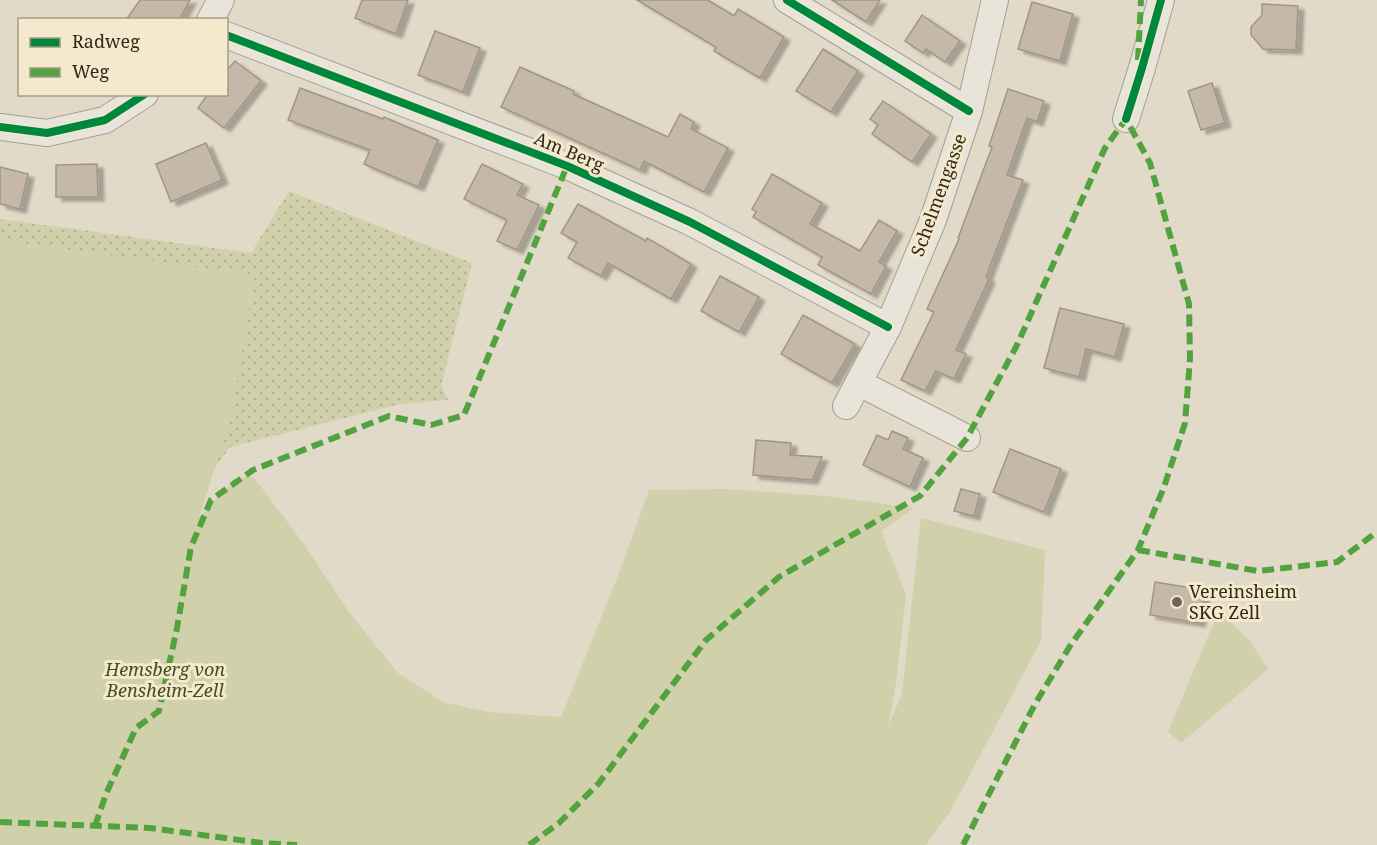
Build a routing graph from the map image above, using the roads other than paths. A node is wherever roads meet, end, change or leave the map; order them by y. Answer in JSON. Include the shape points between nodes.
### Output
{"nodes":[{"id":1,"x":221,"y":0,"type":"edge"},
{"id":2,"x":788,"y":0,"type":"edge"},
{"id":3,"x":995,"y":0,"type":"edge"},
{"id":4,"x":1161,"y":0,"type":"edge"},
{"id":5,"x":211,"y":18,"type":"edge"},
{"id":6,"x":228,"y":36,"type":"edge"},
{"id":7,"x":142,"y":96,"type":"edge"},
{"id":8,"x":969,"y":111,"type":"junction"},
{"id":9,"x":1126,"y":119,"type":"dead end"},
{"id":10,"x":0,"y":127,"type":"edge"},
{"id":11,"x":888,"y":327,"type":"junction"},
{"id":12,"x":859,"y":382,"type":"junction"},
{"id":13,"x":846,"y":406,"type":"dead end"},
{"id":14,"x":967,"y":438,"type":"dead end"}],
"edges":[{"from":1,"to":5,"type":"street"},
{"from":2,"to":8,"type":"street"},
{"from":3,"to":8,"type":"street","name":"Schelmengasse"},
{"from":4,"to":9,"type":"street"},
{"from":6,"to":11,"type":"street","name":"Am Berg","via":[[567,166],[690,222]]},
{"from":7,"to":10,"type":"street","via":[[105,120],[47,133]]},
{"from":8,"to":11,"type":"street","name":"Schelmengasse","via":[[933,220]]},
{"from":11,"to":12,"type":"street","name":"Schelmengasse"},
{"from":12,"to":13,"type":"street","name":"Schelmengasse"},
{"from":12,"to":14,"type":"street"}]}
